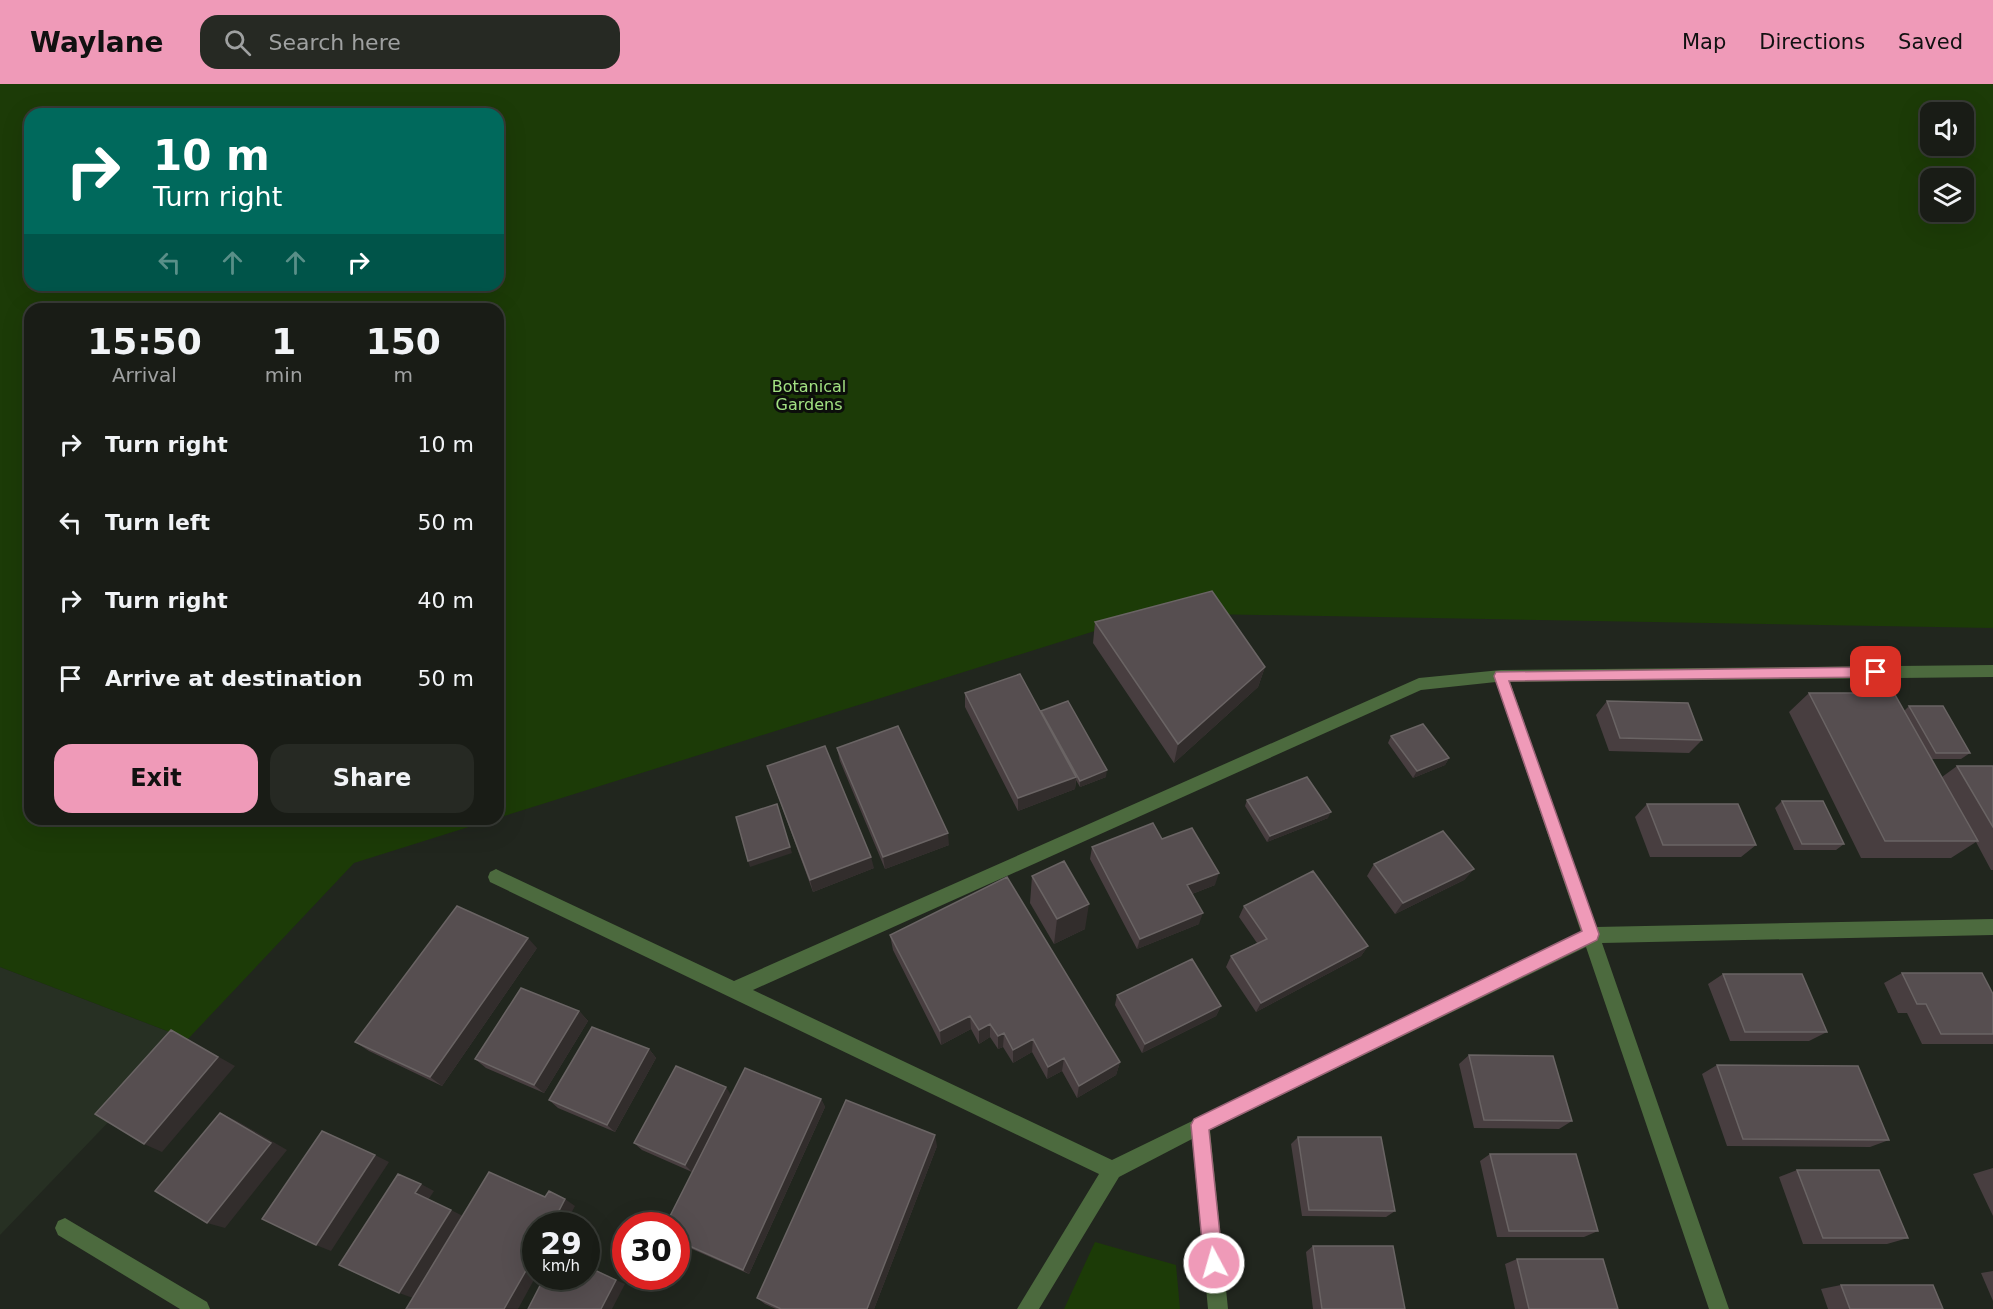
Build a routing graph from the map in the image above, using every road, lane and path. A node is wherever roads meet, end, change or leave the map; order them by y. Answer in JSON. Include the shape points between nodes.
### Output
{"nodes":[{"id":1,"x":1993,"y":671,"type":"edge"},
{"id":2,"x":1501,"y":676,"type":"junction"},
{"id":3,"x":496,"y":877,"type":"dead end"},
{"id":4,"x":1993,"y":927,"type":"edge"},
{"id":5,"x":1592,"y":934,"type":"junction"},
{"id":6,"x":734,"y":990,"type":"junction"},
{"id":7,"x":1200,"y":1125,"type":"junction"},
{"id":8,"x":1112,"y":1170,"type":"junction"},
{"id":9,"x":65,"y":1228,"type":"dead end"},
{"id":10,"x":200,"y":1309,"type":"edge"},
{"id":11,"x":1027,"y":1309,"type":"edge"},
{"id":12,"x":1218,"y":1309,"type":"edge"},
{"id":13,"x":1719,"y":1309,"type":"edge"}],
"edges":[{"from":1,"to":2,"type":"street"},
{"from":2,"to":5,"type":"street"},
{"from":2,"to":6,"type":"street","via":[[1419,684]]},
{"from":3,"to":6,"type":"street"},
{"from":4,"to":5,"type":"street"},
{"from":5,"to":7,"type":"street"},
{"from":5,"to":13,"type":"street"},
{"from":6,"to":8,"type":"street"},
{"from":7,"to":8,"type":"street"},
{"from":7,"to":12,"type":"street"},
{"from":8,"to":11,"type":"street"},
{"from":9,"to":10,"type":"street"}]}
